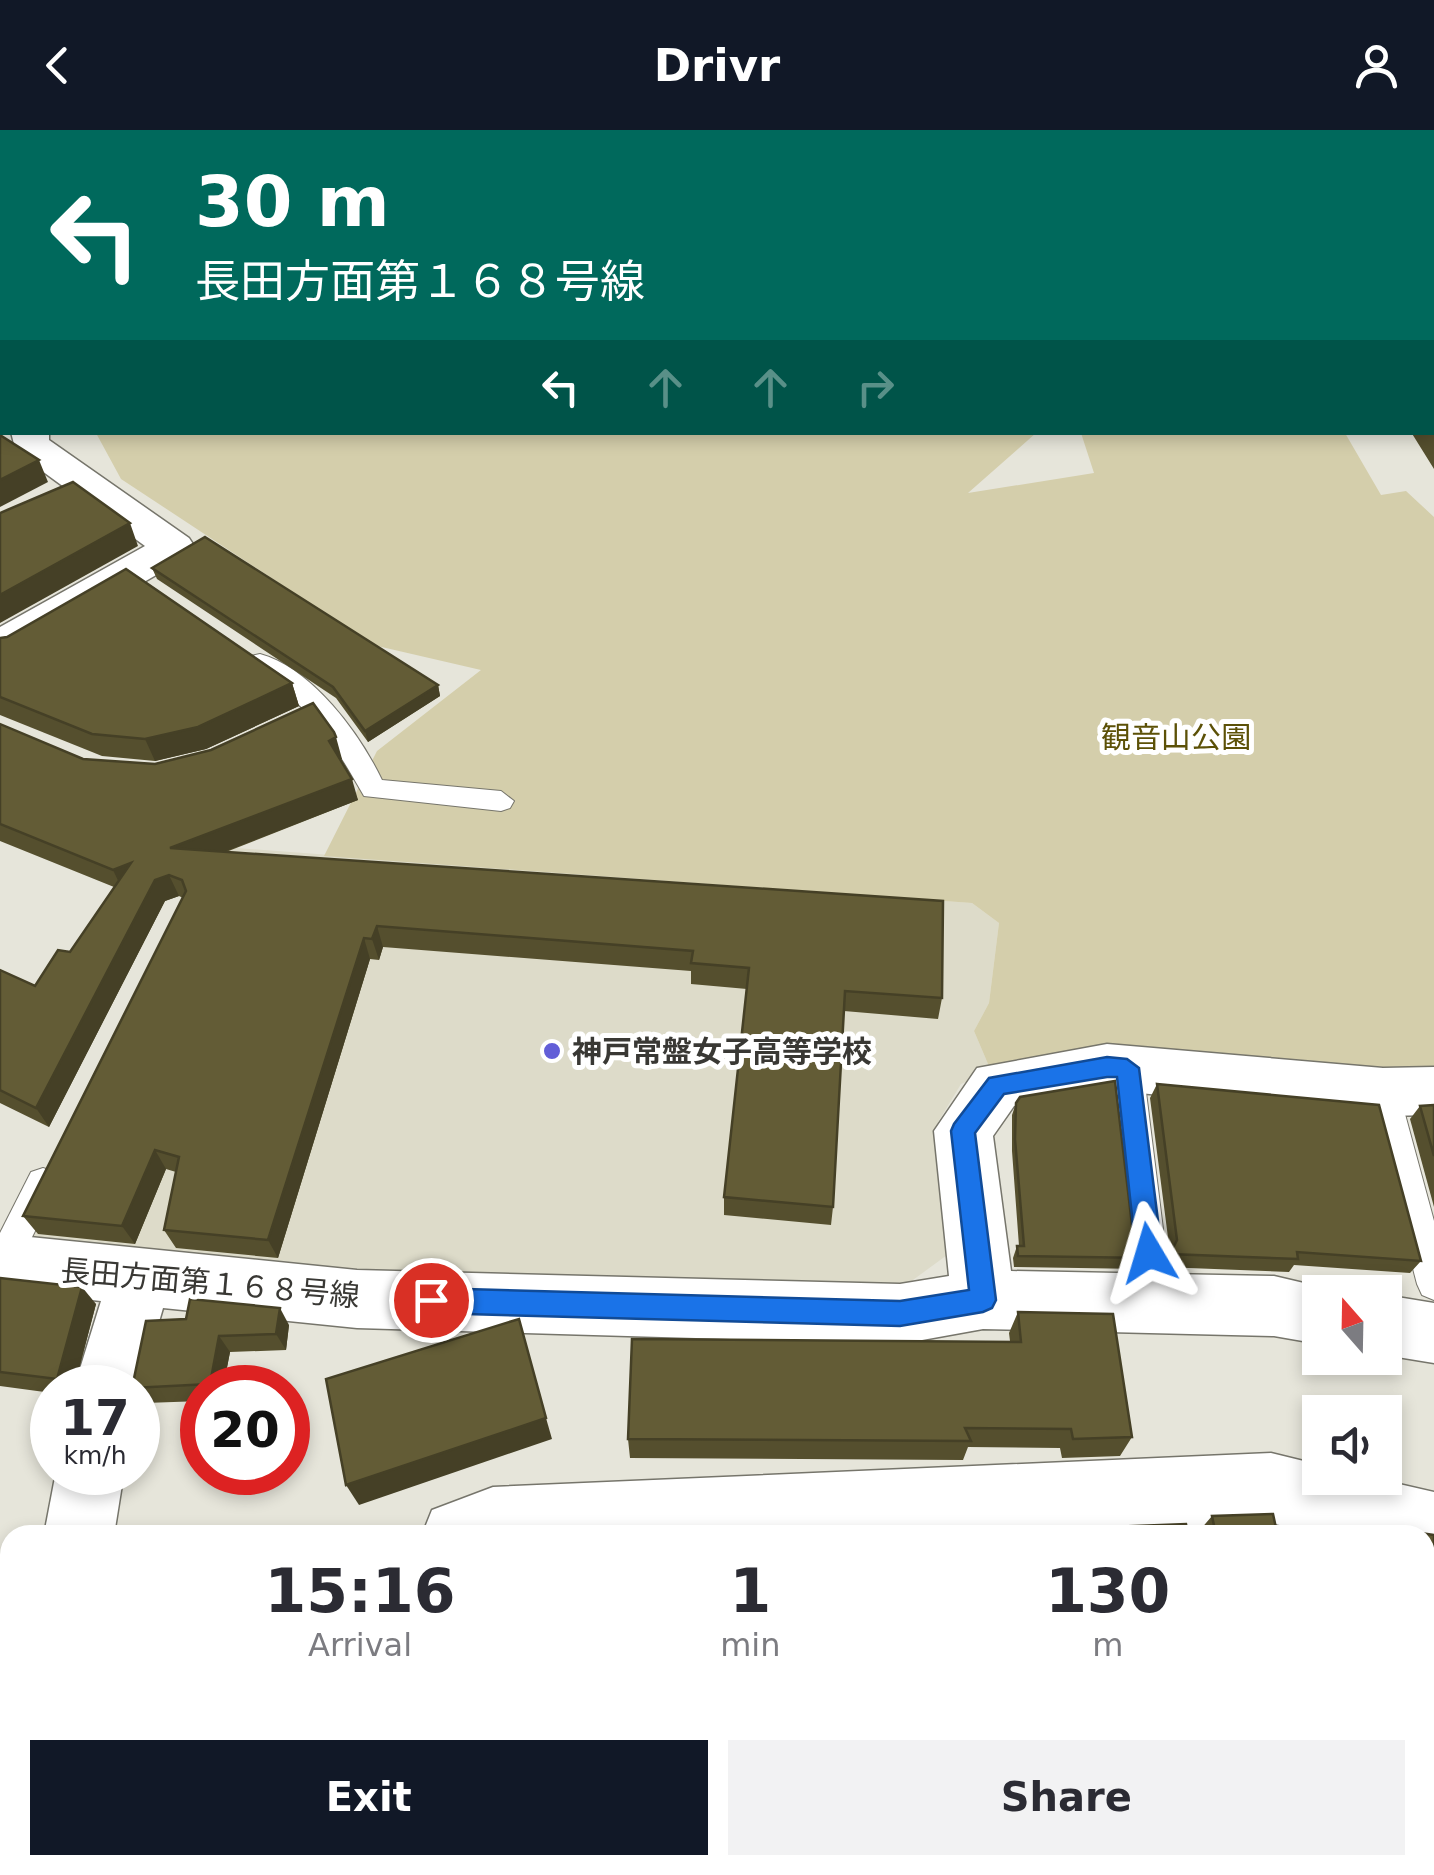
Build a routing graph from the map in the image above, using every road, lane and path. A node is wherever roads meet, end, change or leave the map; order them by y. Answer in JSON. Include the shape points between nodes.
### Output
{"nodes":[{"id":1,"x":30,"y":435,"type":"edge"},
{"id":2,"x":0,"y":646,"type":"edge"},
{"id":3,"x":240,"y":648,"type":"edge"},
{"id":4,"x":324,"y":707,"type":"junction"},
{"id":5,"x":290,"y":724,"type":"edge"},
{"id":6,"x":500,"y":802,"type":"dead end"},
{"id":7,"x":1127,"y":1068,"type":"junction"},
{"id":8,"x":1408,"y":1091,"type":"edge"},
{"id":9,"x":55,"y":1157,"type":"edge"},
{"id":10,"x":1149,"y":1253,"type":"edge"},
{"id":11,"x":1,"y":1262,"type":"edge"},
{"id":12,"x":140,"y":1279,"type":"junction"},
{"id":13,"x":1434,"y":1284,"type":"edge"},
{"id":14,"x":983,"y":1300,"type":"junction"},
{"id":15,"x":1302,"y":1311,"type":"edge"},
{"id":16,"x":1402,"y":1328,"type":"edge"},
{"id":17,"x":1434,"y":1333,"type":"edge"},
{"id":18,"x":114,"y":1365,"type":"edge"},
{"id":19,"x":86,"y":1495,"type":"edge"},
{"id":20,"x":80,"y":1525,"type":"edge"},
{"id":21,"x":591,"y":1525,"type":"edge"},
{"id":22,"x":1422,"y":1525,"type":"edge"}],
"edges":[{"from":1,"to":2,"type":"street","via":[[30,444],[69,491],[174,547],[138,578]]},
{"from":3,"to":4,"type":"lane"},
{"from":4,"to":5,"type":"lane"},
{"from":4,"to":6,"type":"lane","via":[[356,749],[374,789]]},
{"from":7,"to":8,"type":"street"},
{"from":7,"to":10,"type":"lane"},
{"from":7,"to":14,"type":"street","via":[[997,1085],[963,1131]]},
{"from":8,"to":13,"type":"lane"},
{"from":9,"to":11,"type":"lane","name":"長田方面第１６８号線"},
{"from":11,"to":12,"type":"street","name":"長田方面第１６８号線"},
{"from":12,"to":14,"type":"street","name":"長田方面第１６８号線","via":[[357,1298],[900,1314]]},
{"from":12,"to":18,"type":"street"},
{"from":14,"to":15,"type":"street","name":"長田方面第１６８号線"},
{"from":16,"to":17,"type":"street"},
{"from":19,"to":20,"type":"street"},
{"from":21,"to":22,"type":"street","via":[[1272,1488]]}]}
